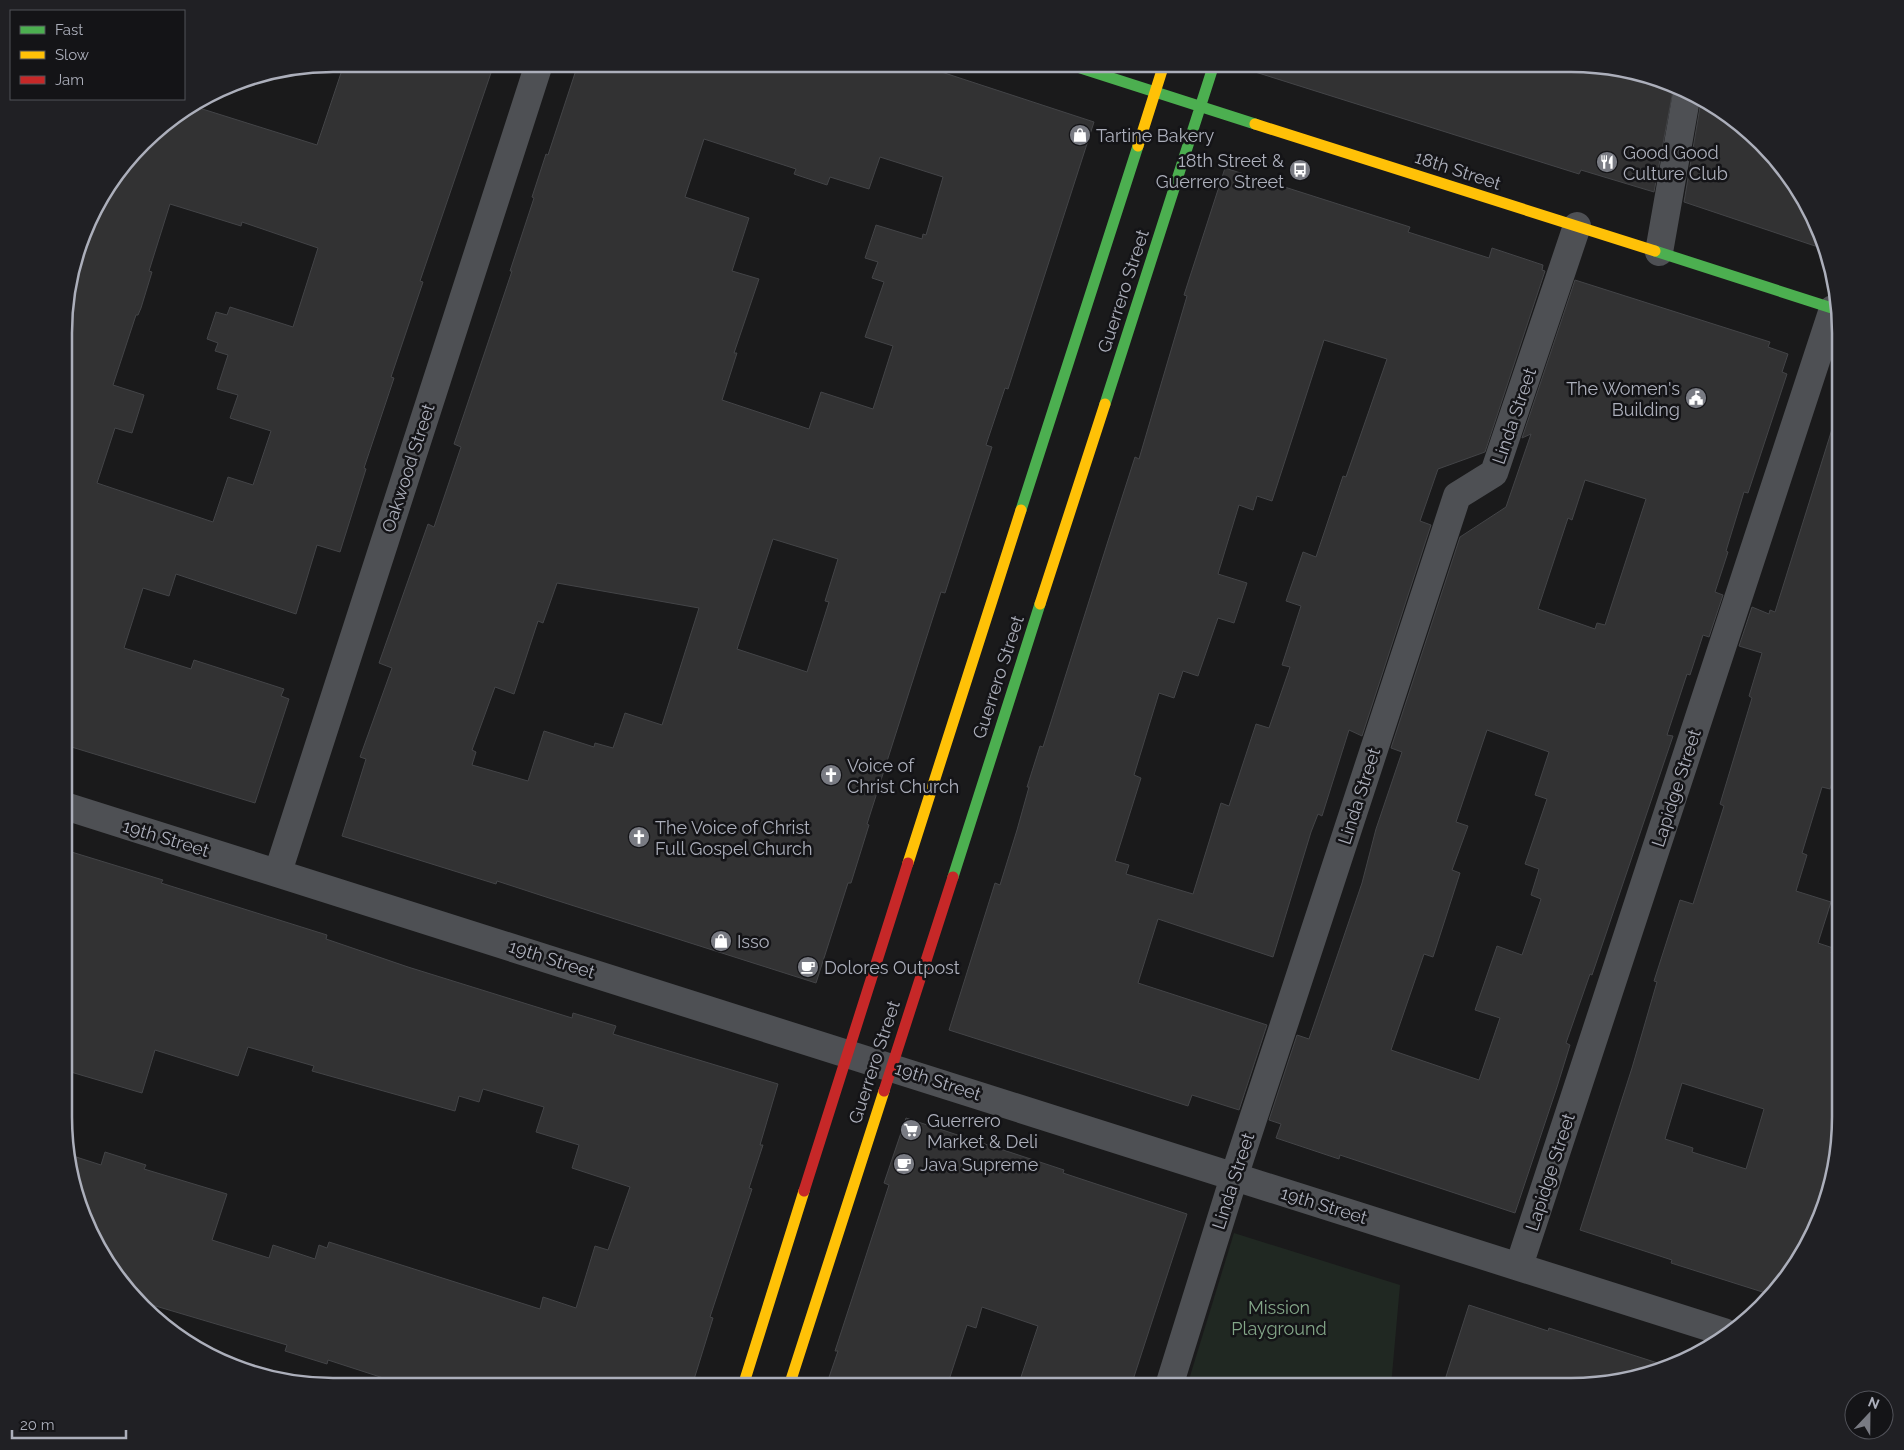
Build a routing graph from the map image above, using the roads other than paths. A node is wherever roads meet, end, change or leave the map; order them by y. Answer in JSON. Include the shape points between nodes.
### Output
{"nodes":[{"id":1,"x":536,"y":72,"type":"edge"},
{"id":2,"x":1093,"y":72,"type":"edge"},
{"id":3,"x":1161,"y":72,"type":"edge"},
{"id":4,"x":1212,"y":72,"type":"edge"},
{"id":5,"x":1155,"y":92,"type":"junction"},
{"id":6,"x":1686,"y":99,"type":"edge"},
{"id":7,"x":1201,"y":106,"type":"junction"},
{"id":8,"x":1577,"y":226,"type":"junction"},
{"id":9,"x":1660,"y":252,"type":"junction"},
{"id":10,"x":1830,"y":307,"type":"edge"},
{"id":11,"x":1831,"y":323,"type":"edge"},
{"id":12,"x":72,"y":808,"type":"edge"},
{"id":13,"x":278,"y":872,"type":"junction"},
{"id":14,"x":847,"y":1053,"type":"junction"},
{"id":15,"x":890,"y":1066,"type":"junction"},
{"id":16,"x":1234,"y":1177,"type":"junction"},
{"id":17,"x":1519,"y":1266,"type":"junction"},
{"id":18,"x":1720,"y":1331,"type":"edge"},
{"id":19,"x":745,"y":1378,"type":"edge"},
{"id":20,"x":792,"y":1378,"type":"edge"},
{"id":21,"x":1171,"y":1378,"type":"edge"}],
"edges":[{"from":1,"to":13,"type":"street","name":"Oakwood Street"},
{"from":2,"to":5,"type":"main road","name":"18th Street"},
{"from":3,"to":5,"type":"main road","name":"Guerrero Street"},
{"from":4,"to":7,"type":"main road","name":"Guerrero Street"},
{"from":5,"to":7,"type":"main road","name":"18th Street"},
{"from":5,"to":14,"type":"main road","name":"Guerrero Street"},
{"from":6,"to":9,"type":"street"},
{"from":7,"to":8,"type":"main road","name":"18th Street"},
{"from":7,"to":15,"type":"main road","name":"Guerrero Street"},
{"from":8,"to":9,"type":"main road","name":"18th Street"},
{"from":8,"to":16,"type":"street","name":"Linda Street","via":[[1494,473],[1457,496]]},
{"from":9,"to":10,"type":"main road","name":"18th Street"},
{"from":11,"to":17,"type":"street","name":"Lapidge Street"},
{"from":12,"to":13,"type":"street","name":"19th Street"},
{"from":13,"to":14,"type":"street","name":"19th Street"},
{"from":14,"to":15,"type":"street","name":"19th Street"},
{"from":14,"to":19,"type":"main road","name":"Guerrero Street"},
{"from":15,"to":16,"type":"street","name":"19th Street"},
{"from":15,"to":20,"type":"main road","name":"Guerrero Street"},
{"from":16,"to":17,"type":"street","name":"19th Street"},
{"from":16,"to":21,"type":"street","name":"Linda Street"},
{"from":17,"to":18,"type":"street","name":"19th Street"}]}
